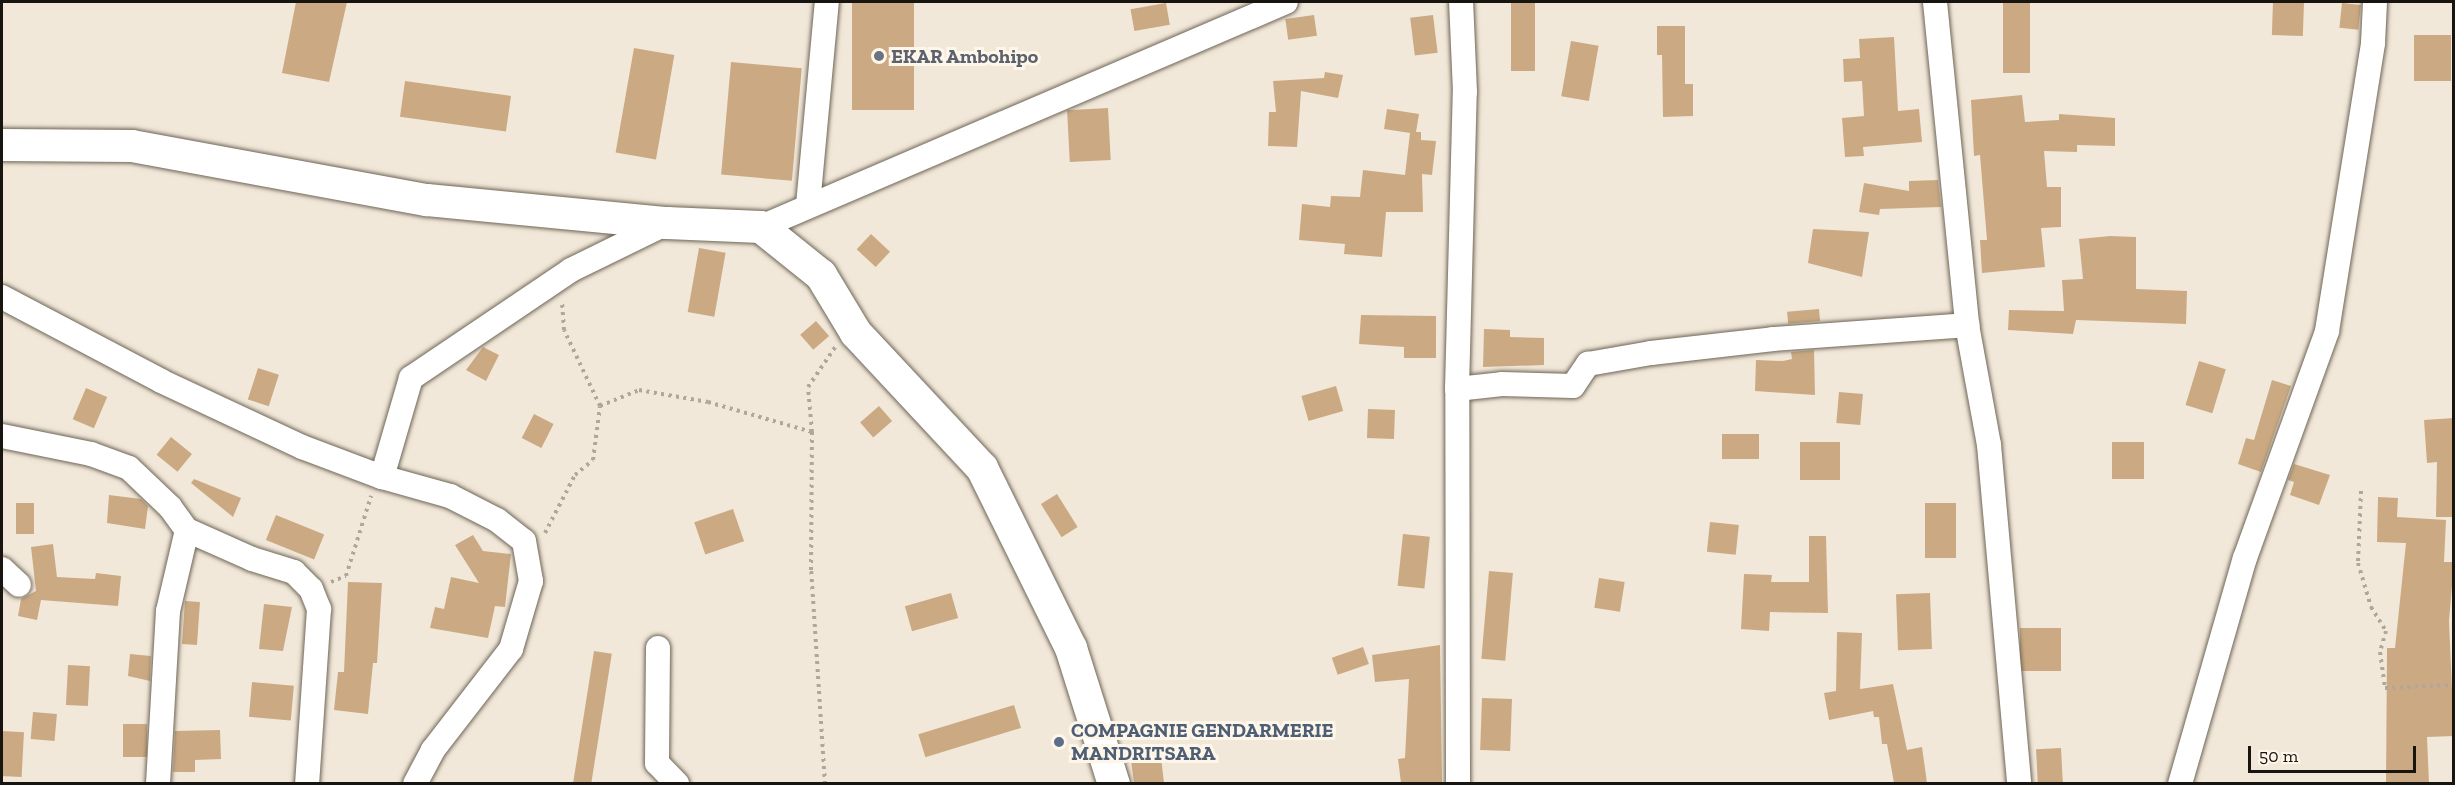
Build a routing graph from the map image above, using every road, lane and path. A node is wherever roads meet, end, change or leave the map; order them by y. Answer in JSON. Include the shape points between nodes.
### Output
{"nodes":[{"id":1,"x":826,"y":2,"type":"edge"},
{"id":2,"x":1286,"y":2,"type":"edge"},
{"id":3,"x":1461,"y":2,"type":"edge"},
{"id":4,"x":1935,"y":2,"type":"edge"},
{"id":5,"x":2375,"y":2,"type":"edge"},
{"id":6,"x":2,"y":144,"type":"edge"},
{"id":7,"x":808,"y":205,"type":"junction"},
{"id":8,"x":667,"y":222,"type":"junction"},
{"id":9,"x":761,"y":227,"type":"junction"},
{"id":10,"x":572,"y":270,"type":"junction"},
{"id":11,"x":2,"y":297,"type":"edge"},
{"id":12,"x":1967,"y":326,"type":"junction"},
{"id":13,"x":856,"y":333,"type":"junction"},
{"id":14,"x":1457,"y":389,"type":"junction"},
{"id":15,"x":600,"y":406,"type":"junction"},
{"id":16,"x":812,"y":432,"type":"junction"},
{"id":17,"x":2,"y":436,"type":"edge"},
{"id":18,"x":382,"y":477,"type":"junction"},
{"id":19,"x":2361,"y":490,"type":"dead end"},
{"id":20,"x":187,"y":530,"type":"junction"},
{"id":21,"x":527,"y":558,"type":"junction"},
{"id":22,"x":311,"y":589,"type":"junction"},
{"id":23,"x":658,"y":648,"type":"dead end"},
{"id":24,"x":2454,"y":685,"type":"edge"},
{"id":25,"x":158,"y":783,"type":"edge"},
{"id":26,"x":307,"y":783,"type":"edge"},
{"id":27,"x":415,"y":783,"type":"edge"},
{"id":28,"x":676,"y":783,"type":"edge"},
{"id":29,"x":825,"y":783,"type":"edge"},
{"id":30,"x":1114,"y":783,"type":"edge"},
{"id":31,"x":1458,"y":783,"type":"edge"},
{"id":32,"x":2019,"y":783,"type":"edge"},
{"id":33,"x":2180,"y":783,"type":"edge"}],
"edges":[{"from":1,"to":7,"type":"street"},
{"from":2,"to":7,"type":"street"},
{"from":3,"to":14,"type":"street","via":[[1465,92]]},
{"from":4,"to":12,"type":"street"},
{"from":5,"to":33,"type":"street","via":[[2373,43],[2327,331],[2245,558]]},
{"from":6,"to":8,"type":"main road","via":[[132,146],[427,200]]},
{"from":7,"to":9,"type":"street"},
{"from":8,"to":9,"type":"main road"},
{"from":8,"to":10,"type":"street"},
{"from":9,"to":13,"type":"main road","via":[[821,275]]},
{"from":10,"to":15,"type":"path","via":[[562,295],[564,330]]},
{"from":10,"to":18,"type":"street","via":[[411,378]]},
{"from":11,"to":18,"type":"street","via":[[161,381],[302,447]]},
{"from":12,"to":14,"type":"street","via":[[1773,339],[1651,353],[1588,364],[1573,386],[1502,384]]},
{"from":12,"to":32,"type":"street","via":[[1989,445]]},
{"from":13,"to":16,"type":"path","via":[[840,339],[808,387]]},
{"from":13,"to":30,"type":"main road","via":[[982,468],[1071,648]]},
{"from":14,"to":31,"type":"street"},
{"from":15,"to":16,"type":"path","via":[[639,390],[708,402]]},
{"from":15,"to":21,"type":"path","via":[[593,460],[575,475],[554,520]]},
{"from":16,"to":29,"type":"path","via":[[811,570]]},
{"from":17,"to":20,"type":"street","via":[[91,454],[129,468],[170,507]]},
{"from":18,"to":21,"type":"street","via":[[450,496],[498,520],[524,541]]},
{"from":18,"to":22,"type":"path","via":[[366,505],[346,576]]},
{"from":19,"to":24,"type":"path","via":[[2358,563],[2371,607],[2386,631],[2380,652],[2385,688]]},
{"from":20,"to":22,"type":"street","via":[[252,559],[294,572]]},
{"from":20,"to":25,"type":"street","via":[[168,611]]},
{"from":21,"to":27,"type":"street","via":[[531,581],[511,649],[433,750]]},
{"from":22,"to":26,"type":"street","via":[[319,609]]},
{"from":23,"to":28,"type":"street","via":[[657,763]]}]}
